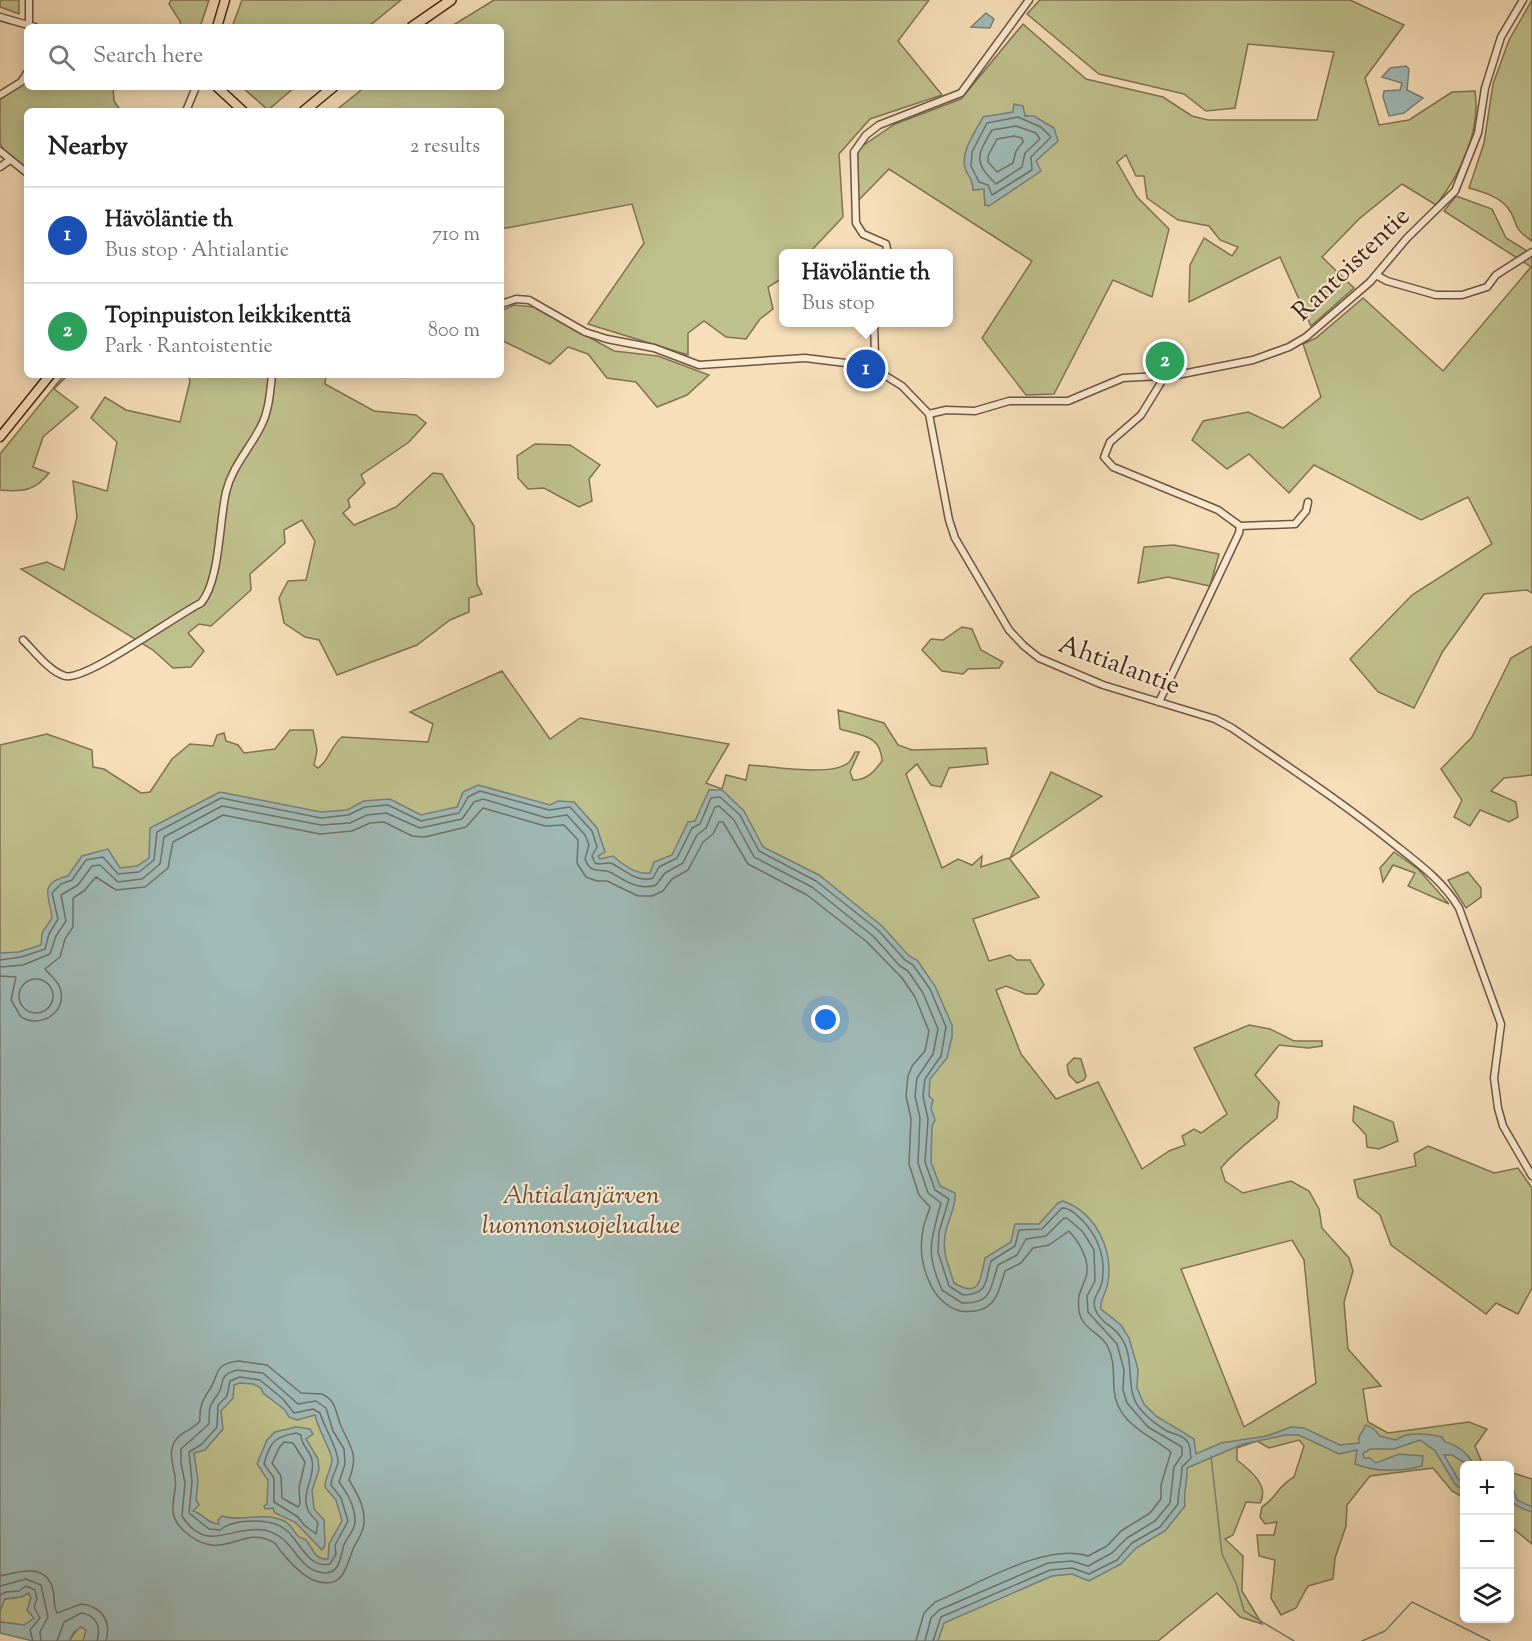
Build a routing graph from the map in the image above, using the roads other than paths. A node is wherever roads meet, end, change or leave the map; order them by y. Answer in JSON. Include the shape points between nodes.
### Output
{"nodes":[{"id":1,"x":29,"y":0,"type":"edge"},
{"id":2,"x":225,"y":0,"type":"edge"},
{"id":3,"x":451,"y":0,"type":"edge"},
{"id":4,"x":1029,"y":0,"type":"edge"},
{"id":5,"x":1523,"y":0,"type":"edge"},
{"id":6,"x":0,"y":17,"type":"edge"},
{"id":7,"x":31,"y":24,"type":"edge"},
{"id":8,"x":218,"y":24,"type":"edge"},
{"id":9,"x":416,"y":24,"type":"edge"},
{"id":10,"x":24,"y":25,"type":"edge"},
{"id":11,"x":24,"y":78,"type":"edge"},
{"id":12,"x":195,"y":90,"type":"edge"},
{"id":13,"x":220,"y":90,"type":"edge"},
{"id":14,"x":329,"y":90,"type":"edge"},
{"id":15,"x":0,"y":95,"type":"edge"},
{"id":16,"x":187,"y":108,"type":"edge"},
{"id":17,"x":240,"y":108,"type":"edge"},
{"id":18,"x":308,"y":108,"type":"edge"},
{"id":19,"x":0,"y":151,"type":"edge"},
{"id":20,"x":10,"y":160,"type":"junction"},
{"id":21,"x":0,"y":167,"type":"edge"},
{"id":22,"x":24,"y":171,"type":"edge"},
{"id":23,"x":887,"y":249,"type":"edge"},
{"id":24,"x":1532,"y":252,"type":"edge"},
{"id":25,"x":1376,"y":275,"type":"junction"},
{"id":26,"x":504,"y":303,"type":"edge"},
{"id":27,"x":874,"y":327,"type":"edge"},
{"id":28,"x":875,"y":357,"type":"junction"},
{"id":29,"x":865,"y":365,"type":"junction"},
{"id":30,"x":881,"y":373,"type":"junction"},
{"id":31,"x":1165,"y":376,"type":"junction"},
{"id":32,"x":48,"y":378,"type":"edge"},
{"id":33,"x":272,"y":378,"type":"edge"},
{"id":34,"x":929,"y":414,"type":"junction"},
{"id":35,"x":0,"y":437,"type":"edge"},
{"id":36,"x":1308,"y":502,"type":"dead end"},
{"id":37,"x":1240,"y":526,"type":"junction"},
{"id":38,"x":23,"y":640,"type":"dead end"},
{"id":39,"x":1159,"y":702,"type":"junction"},
{"id":40,"x":1532,"y":1176,"type":"edge"}],
"edges":[{"from":1,"to":7,"type":"street"},
{"from":2,"to":8,"type":"main road"},
{"from":3,"to":9,"type":"highway"},
{"from":4,"to":23,"type":"street","via":[[961,93],[879,125],[854,152],[856,223],[863,234],[886,244]]},
{"from":5,"to":25,"type":"street","name":"Rantoistentie","via":[[1501,37],[1485,88],[1478,134],[1455,191]]},
{"from":6,"to":10,"type":"street"},
{"from":11,"to":15,"type":"street"},
{"from":12,"to":16,"type":"street"},
{"from":13,"to":17,"type":"main road"},
{"from":14,"to":18,"type":"highway"},
{"from":19,"to":20,"type":"street"},
{"from":20,"to":21,"type":"street"},
{"from":20,"to":22,"type":"street"},
{"from":24,"to":25,"type":"street","via":[[1496,275],[1487,287],[1462,295],[1436,295]]},
{"from":25,"to":31,"type":"street","name":"Rantoistentie","via":[[1336,312],[1289,347],[1238,364]]},
{"from":26,"to":29,"type":"street","via":[[529,300],[585,332],[654,348],[699,365],[805,358]]},
{"from":27,"to":28,"type":"street"},
{"from":28,"to":29,"type":"street"},
{"from":28,"to":30,"type":"street"},
{"from":29,"to":30,"type":"street"},
{"from":30,"to":34,"type":"street","via":[[902,386]]},
{"from":31,"to":34,"type":"street","name":"Rantoistentie","via":[[1123,378],[1068,401],[1003,402],[975,411]]},
{"from":31,"to":37,"type":"street","via":[[1141,415],[1110,442],[1104,457],[1113,467],[1218,510]]},
{"from":32,"to":35,"type":"main road"},
{"from":33,"to":38,"type":"street","via":[[267,413],[235,465],[226,491],[207,597],[94,668],[71,677],[60,674]]},
{"from":34,"to":39,"type":"street","name":"Ahtialantie","via":[[955,538],[1009,630],[1039,658],[1103,685]]},
{"from":36,"to":37,"type":"street","via":[[1295,524]]},
{"from":37,"to":39,"type":"street"},
{"from":39,"to":40,"type":"street","name":"Ahtialantie","via":[[1232,728],[1358,815],[1422,866],[1451,895],[1501,1024],[1494,1078],[1503,1126]]}]}
